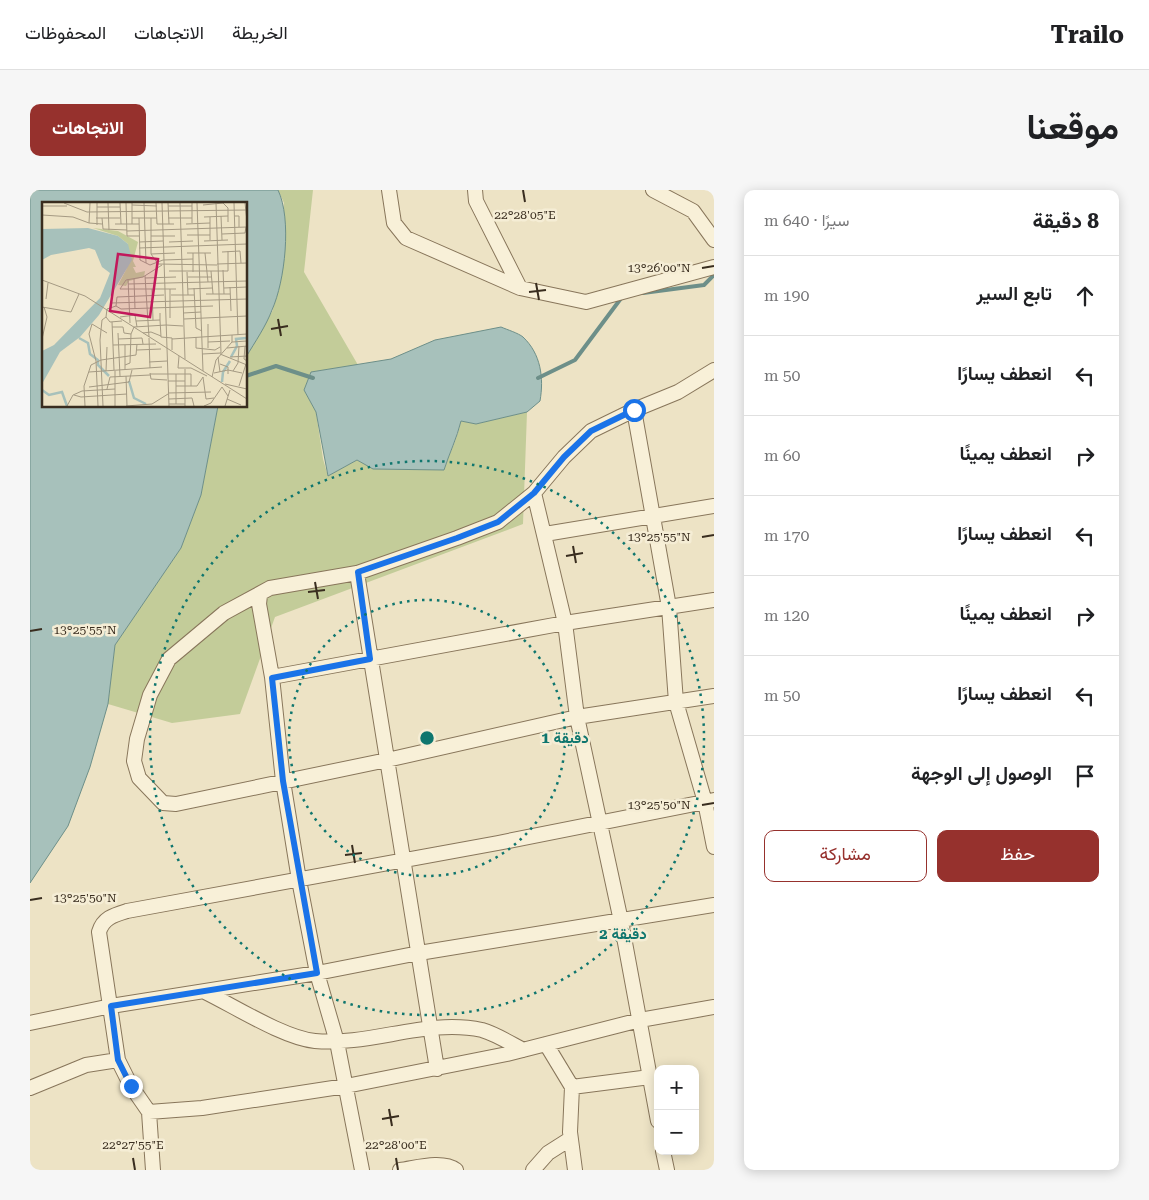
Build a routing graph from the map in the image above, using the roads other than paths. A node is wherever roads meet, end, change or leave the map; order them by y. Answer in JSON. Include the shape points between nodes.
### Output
{"nodes":[{"id":1,"x":389,"y":190,"type":"edge"},
{"id":2,"x":475,"y":190,"type":"edge"},
{"id":3,"x":653,"y":190,"type":"edge"},
{"id":4,"x":714,"y":240,"type":"edge"},
{"id":5,"x":714,"y":267,"type":"edge"},
{"id":6,"x":520,"y":288,"type":"junction"},
{"id":7,"x":714,"y":370,"type":"edge"},
{"id":8,"x":634,"y":410,"type":"junction"},
{"id":9,"x":534,"y":493,"type":"junction"},
{"id":10,"x":714,"y":506,"type":"edge"},
{"id":11,"x":653,"y":516,"type":"junction"},
{"id":12,"x":545,"y":534,"type":"junction"},
{"id":13,"x":358,"y":572,"type":"junction"},
{"id":14,"x":260,"y":594,"type":"junction"},
{"id":15,"x":714,"y":600,"type":"edge"},
{"id":16,"x":669,"y":607,"type":"junction"},
{"id":17,"x":566,"y":623,"type":"junction"},
{"id":18,"x":370,"y":659,"type":"junction"},
{"id":19,"x":272,"y":678,"type":"junction"},
{"id":20,"x":714,"y":696,"type":"edge"},
{"id":21,"x":676,"y":702,"type":"junction"},
{"id":22,"x":577,"y":717,"type":"junction"},
{"id":23,"x":388,"y":760,"type":"junction"},
{"id":24,"x":283,"y":781,"type":"junction"},
{"id":25,"x":709,"y":801,"type":"edge"},
{"id":26,"x":599,"y":823,"type":"junction"},
{"id":27,"x":714,"y":847,"type":"edge"},
{"id":28,"x":403,"y":860,"type":"junction"},
{"id":29,"x":299,"y":880,"type":"junction"},
{"id":30,"x":714,"y":906,"type":"edge"},
{"id":31,"x":621,"y":921,"type":"junction"},
{"id":32,"x":419,"y":953,"type":"junction"},
{"id":33,"x":317,"y":973,"type":"junction"},
{"id":34,"x":205,"y":992,"type":"junction"},
{"id":35,"x":111,"y":1006,"type":"junction"},
{"id":36,"x":714,"y":1006,"type":"edge"},
{"id":37,"x":640,"y":1020,"type":"junction"},
{"id":38,"x":30,"y":1023,"type":"edge"},
{"id":39,"x":430,"y":1029,"type":"junction"},
{"id":40,"x":337,"y":1042,"type":"junction"},
{"id":41,"x":546,"y":1044,"type":"junction"},
{"id":42,"x":523,"y":1050,"type":"junction"},
{"id":43,"x":118,"y":1060,"type":"junction"},
{"id":44,"x":437,"y":1069,"type":"junction"},
{"id":45,"x":650,"y":1077,"type":"junction"},
{"id":46,"x":346,"y":1086,"type":"junction"},
{"id":47,"x":572,"y":1087,"type":"junction"},
{"id":48,"x":30,"y":1088,"type":"edge"},
{"id":49,"x":656,"y":1110,"type":"edge"},
{"id":50,"x":149,"y":1112,"type":"junction"},
{"id":51,"x":570,"y":1139,"type":"junction"},
{"id":52,"x":664,"y":1155,"type":"edge"},
{"id":53,"x":153,"y":1170,"type":"edge"},
{"id":54,"x":362,"y":1170,"type":"edge"},
{"id":55,"x":400,"y":1170,"type":"edge"},
{"id":56,"x":456,"y":1170,"type":"edge"},
{"id":57,"x":533,"y":1170,"type":"edge"},
{"id":58,"x":575,"y":1170,"type":"edge"},
{"id":59,"x":667,"y":1170,"type":"edge"}],
"edges":[{"from":1,"to":6,"type":"street","via":[[394,224],[406,238]]},
{"from":2,"to":6,"type":"street","via":[[476,200]]},
{"from":3,"to":4,"type":"street","via":[[693,211]]},
{"from":5,"to":6,"type":"street","via":[[586,302]]},
{"from":7,"to":8,"type":"street","via":[[678,392]]},
{"from":8,"to":9,"type":"street","via":[[591,431]]},
{"from":8,"to":11,"type":"street"},
{"from":9,"to":12,"type":"street"},
{"from":9,"to":13,"type":"street","via":[[498,522]]},
{"from":10,"to":11,"type":"street"},
{"from":11,"to":12,"type":"street"},
{"from":11,"to":16,"type":"street"},
{"from":12,"to":17,"type":"street"},
{"from":13,"to":14,"type":"street","via":[[270,588]]},
{"from":13,"to":18,"type":"street"},
{"from":14,"to":19,"type":"street"},
{"from":14,"to":24,"type":"street","via":[[224,613],[170,659],[150,695],[134,761],[139,778],[163,803],[176,804]]},
{"from":15,"to":16,"type":"street"},
{"from":16,"to":17,"type":"street"},
{"from":16,"to":21,"type":"street"},
{"from":17,"to":18,"type":"street"},
{"from":17,"to":22,"type":"street"},
{"from":18,"to":19,"type":"street"},
{"from":18,"to":23,"type":"street"},
{"from":19,"to":24,"type":"street"},
{"from":20,"to":21,"type":"street"},
{"from":21,"to":22,"type":"street"},
{"from":21,"to":25,"type":"street"},
{"from":22,"to":23,"type":"street"},
{"from":22,"to":26,"type":"street"},
{"from":23,"to":24,"type":"street"},
{"from":23,"to":28,"type":"street"},
{"from":24,"to":29,"type":"street"},
{"from":25,"to":26,"type":"street"},
{"from":25,"to":27,"type":"street"},
{"from":26,"to":28,"type":"street"},
{"from":26,"to":31,"type":"street"},
{"from":28,"to":29,"type":"street"},
{"from":28,"to":32,"type":"street"},
{"from":29,"to":33,"type":"street"},
{"from":29,"to":35,"type":"street","via":[[127,911],[110,917],[101,925],[99,932]]},
{"from":30,"to":31,"type":"street"},
{"from":31,"to":32,"type":"street"},
{"from":31,"to":37,"type":"street"},
{"from":32,"to":33,"type":"street"},
{"from":32,"to":39,"type":"street"},
{"from":33,"to":34,"type":"street"},
{"from":33,"to":40,"type":"street"},
{"from":34,"to":35,"type":"street"},
{"from":34,"to":40,"type":"street","via":[[294,1036]]},
{"from":35,"to":38,"type":"street"},
{"from":35,"to":43,"type":"street"},
{"from":36,"to":37,"type":"street"},
{"from":37,"to":41,"type":"street"},
{"from":37,"to":45,"type":"street"},
{"from":39,"to":40,"type":"street"},
{"from":39,"to":42,"type":"street","via":[[482,1030]]},
{"from":39,"to":44,"type":"street"},
{"from":40,"to":46,"type":"street"},
{"from":41,"to":42,"type":"street"},
{"from":41,"to":47,"type":"street"},
{"from":42,"to":44,"type":"street"},
{"from":43,"to":48,"type":"street","via":[[86,1065]]},
{"from":43,"to":50,"type":"street"},
{"from":44,"to":46,"type":"street"},
{"from":45,"to":47,"type":"street"},
{"from":45,"to":49,"type":"street"},
{"from":46,"to":50,"type":"street","via":[[202,1108]]},
{"from":46,"to":54,"type":"street"},
{"from":47,"to":51,"type":"street"},
{"from":50,"to":53,"type":"street"},
{"from":51,"to":57,"type":"street","via":[[548,1153]]},
{"from":51,"to":58,"type":"street"},
{"from":52,"to":59,"type":"street"},
{"from":55,"to":56,"type":"street","via":[[451,1166]]}]}
